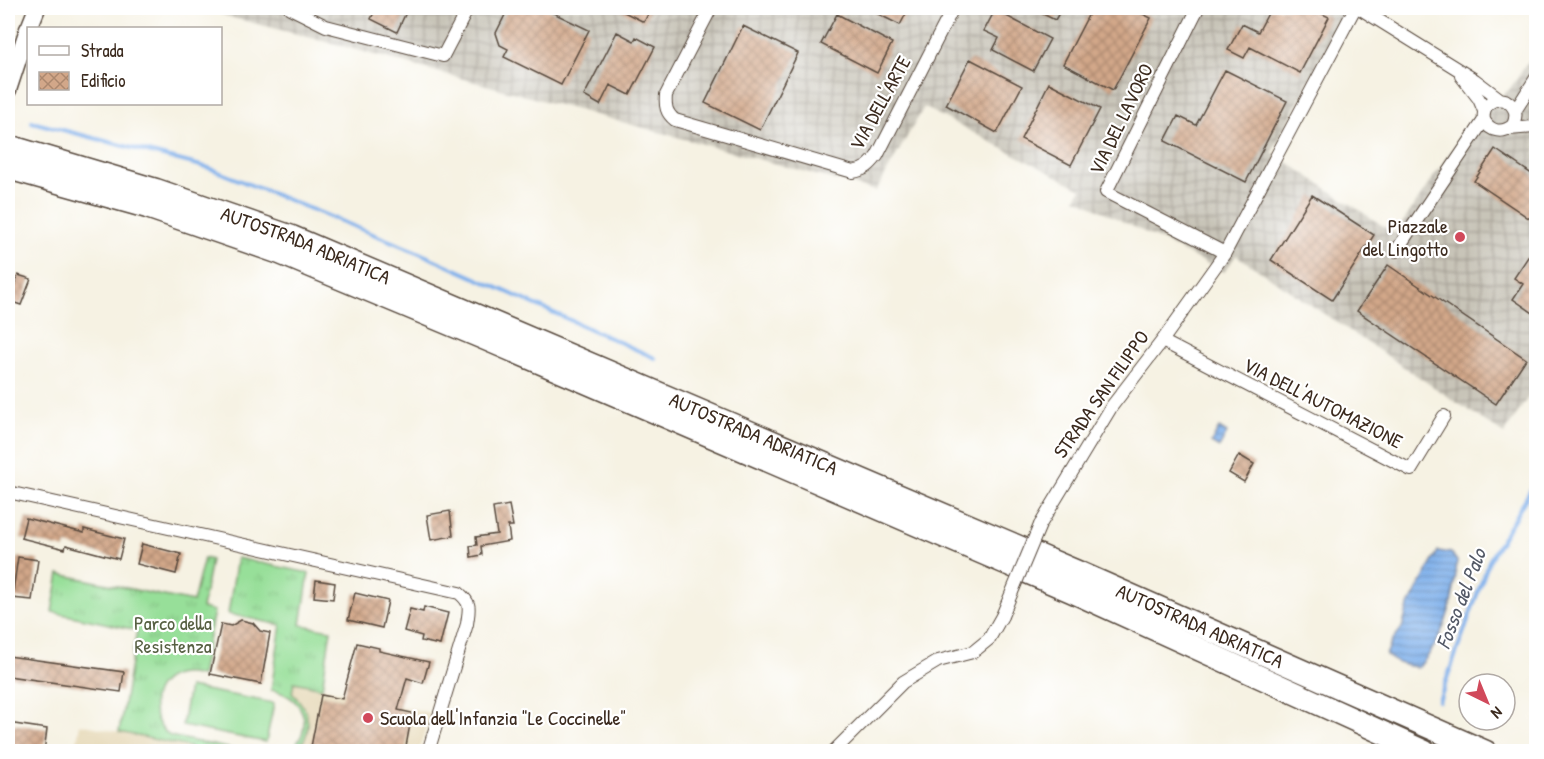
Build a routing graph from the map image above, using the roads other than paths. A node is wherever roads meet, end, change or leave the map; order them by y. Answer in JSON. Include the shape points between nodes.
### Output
{"nodes":[{"id":1,"x":37,"y":8,"type":"edge"},
{"id":2,"x":290,"y":8,"type":"edge"},
{"id":3,"x":468,"y":8,"type":"edge"},
{"id":4,"x":711,"y":8,"type":"edge"},
{"id":5,"x":953,"y":8,"type":"edge"},
{"id":6,"x":1198,"y":8,"type":"edge"},
{"id":7,"x":1357,"y":8,"type":"edge"},
{"id":8,"x":30,"y":27,"type":"edge"},
{"id":9,"x":27,"y":35,"type":"edge"},
{"id":10,"x":1453,"y":66,"type":"junction"},
{"id":11,"x":1536,"y":78,"type":"edge"},
{"id":12,"x":8,"y":90,"type":"edge"},
{"id":13,"x":1510,"y":107,"type":"junction"},
{"id":14,"x":1484,"y":122,"type":"junction"},
{"id":15,"x":1535,"y":127,"type":"edge"},
{"id":16,"x":1509,"y":129,"type":"junction"},
{"id":17,"x":8,"y":146,"type":"edge"},
{"id":18,"x":8,"y":168,"type":"edge"},
{"id":19,"x":1396,"y":252,"type":"dead end"},
{"id":20,"x":1225,"y":253,"type":"junction"},
{"id":21,"x":1162,"y":341,"type":"junction"},
{"id":22,"x":1444,"y":416,"type":"dead end"},
{"id":23,"x":8,"y":494,"type":"edge"},
{"id":24,"x":428,"y":752,"type":"edge"},
{"id":25,"x":833,"y":752,"type":"edge"},
{"id":26,"x":1425,"y":752,"type":"edge"},
{"id":27,"x":1486,"y":752,"type":"edge"}],
"edges":[{"from":1,"to":8,"type":"main road"},
{"from":2,"to":3,"type":"street","via":[[326,26],[443,56]]},
{"from":4,"to":5,"type":"street","name":"VIA DELL'ARTE","via":[[666,95],[666,110],[675,120],[853,172],[861,171],[877,156]]},
{"from":6,"to":20,"type":"street","name":"VIA DEL LAVORO","via":[[1106,192]]},
{"from":7,"to":10,"type":"street"},
{"from":7,"to":20,"type":"street","name":"STRADA SAN FILIPPO"},
{"from":9,"to":12,"type":"main road"},
{"from":10,"to":13,"type":"street"},
{"from":10,"to":14,"type":"street","via":[[1471,88]]},
{"from":11,"to":13,"type":"street"},
{"from":13,"to":14,"type":"street","via":[[1487,105]]},
{"from":13,"to":15,"type":"street"},
{"from":13,"to":16,"type":"street","via":[[1513,125]]},
{"from":14,"to":16,"type":"street","via":[[1495,131]]},
{"from":14,"to":19,"type":"street"},
{"from":15,"to":16,"type":"street"},
{"from":17,"to":27,"type":"highway","name":"AUTOSTRADA ADRIATICA","via":[[156,190],[292,237]]},
{"from":18,"to":26,"type":"highway","name":"AUTOSTRADA ADRIATICA","via":[[147,207],[290,257],[1061,587]]},
{"from":20,"to":21,"type":"street","name":"STRADA SAN FILIPPO"},
{"from":21,"to":22,"type":"street","name":"VIA DELL'AUTOMAZIONE","via":[[1411,470]]},
{"from":21,"to":25,"type":"street","name":"STRADA SAN FILIPPO","bridge":true,"via":[[1112,406],[1066,480],[1040,525],[989,639],[973,652],[938,661],[903,682]]},
{"from":23,"to":24,"type":"street","via":[[459,593],[469,606],[467,624]]}]}
